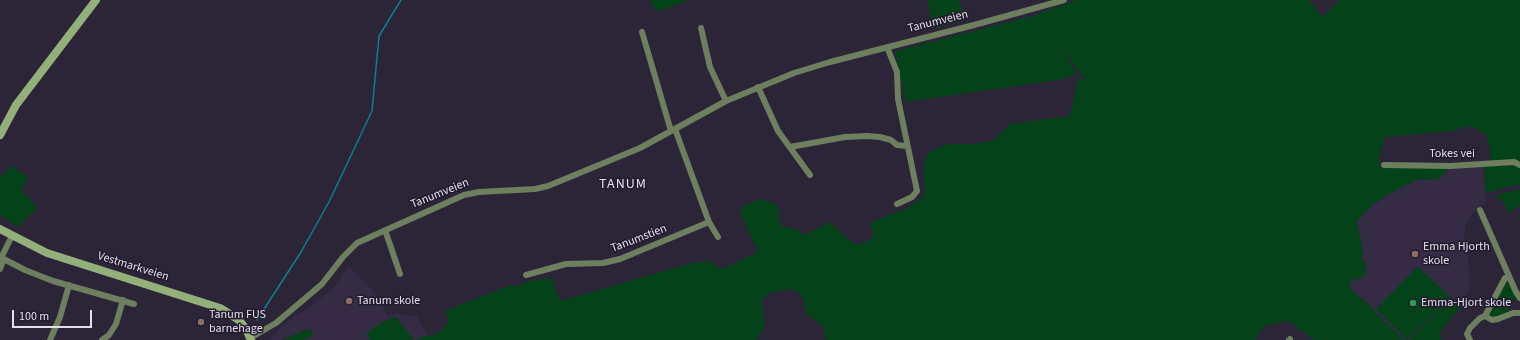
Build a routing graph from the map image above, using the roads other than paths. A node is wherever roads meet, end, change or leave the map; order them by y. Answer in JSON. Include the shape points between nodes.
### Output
{"nodes":[{"id":1,"x":96,"y":0,"type":"edge"},
{"id":2,"x":1064,"y":0,"type":"edge"},
{"id":3,"x":701,"y":28,"type":"dead end"},
{"id":4,"x":642,"y":32,"type":"dead end"},
{"id":5,"x":886,"y":47,"type":"junction"},
{"id":6,"x":758,"y":87,"type":"junction"},
{"id":7,"x":726,"y":101,"type":"junction"},
{"id":8,"x":673,"y":130,"type":"junction"},
{"id":9,"x":0,"y":135,"type":"edge"},
{"id":10,"x":906,"y":146,"type":"junction"},
{"id":11,"x":790,"y":147,"type":"junction"},
{"id":12,"x":1384,"y":164,"type":"dead end"},
{"id":13,"x":1520,"y":165,"type":"edge"},
{"id":14,"x":810,"y":175,"type":"dead end"},
{"id":15,"x":896,"y":204,"type":"dead end"},
{"id":16,"x":1480,"y":210,"type":"dead end"},
{"id":17,"x":710,"y":222,"type":"junction"},
{"id":18,"x":0,"y":229,"type":"edge"},
{"id":19,"x":385,"y":230,"type":"junction"},
{"id":20,"x":12,"y":236,"type":"junction"},
{"id":21,"x":718,"y":237,"type":"dead end"},
{"id":22,"x":1,"y":258,"type":"edge"},
{"id":23,"x":0,"y":269,"type":"edge"},
{"id":24,"x":400,"y":274,"type":"dead end"},
{"id":25,"x":526,"y":275,"type":"dead end"},
{"id":26,"x":1509,"y":277,"type":"junction"},
{"id":27,"x":69,"y":285,"type":"junction"},
{"id":28,"x":1520,"y":298,"type":"edge"},
{"id":29,"x":123,"y":300,"type":"junction"},
{"id":30,"x":134,"y":304,"type":"dead end"},
{"id":31,"x":1520,"y":313,"type":"edge"},
{"id":32,"x":1485,"y":316,"type":"junction"},
{"id":33,"x":250,"y":339,"type":"edge"},
{"id":34,"x":50,"y":340,"type":"edge"},
{"id":35,"x":102,"y":340,"type":"edge"},
{"id":36,"x":1470,"y":340,"type":"edge"}],
"edges":[{"from":1,"to":9,"type":"main road","via":[[16,105]]},
{"from":2,"to":5,"type":"street","name":"Tanumveien"},
{"from":3,"to":7,"type":"street","via":[[710,67]]},
{"from":4,"to":8,"type":"street"},
{"from":5,"to":6,"type":"street","name":"Tanumveien","via":[[818,66]]},
{"from":5,"to":10,"type":"street","via":[[897,72],[898,99]]},
{"from":6,"to":7,"type":"street","name":"Tanumveien"},
{"from":6,"to":11,"type":"street","via":[[778,131]]},
{"from":7,"to":8,"type":"street","name":"Tanumveien"},
{"from":8,"to":17,"type":"street"},
{"from":8,"to":19,"type":"street","name":"Tanumveien","via":[[640,148],[548,186],[468,194]]},
{"from":10,"to":11,"type":"street","via":[[880,137],[867,136],[845,137]]},
{"from":10,"to":15,"type":"street","via":[[916,191],[912,197]]},
{"from":11,"to":14,"type":"street"},
{"from":12,"to":13,"type":"street","name":"Tokes vei","via":[[1450,166],[1514,162]]},
{"from":16,"to":26,"type":"street"},
{"from":17,"to":21,"type":"street"},
{"from":17,"to":25,"type":"street","name":"Tanumstien","via":[[620,259],[603,263],[566,264]]},
{"from":18,"to":20,"type":"main road","name":"Vestmarkveien"},
{"from":19,"to":24,"type":"street"},
{"from":19,"to":33,"type":"street","name":"Tanumveien","via":[[351,248],[322,284],[276,323]]},
{"from":20,"to":22,"type":"street"},
{"from":20,"to":33,"type":"main road","name":"Vestmarkveien","via":[[47,253],[220,308],[239,320]]},
{"from":22,"to":23,"type":"street"},
{"from":22,"to":27,"type":"street","via":[[35,275]]},
{"from":26,"to":28,"type":"street"},
{"from":26,"to":32,"type":"street","via":[[1505,278]]},
{"from":27,"to":29,"type":"street"},
{"from":27,"to":34,"type":"street"},
{"from":29,"to":30,"type":"street"},
{"from":29,"to":35,"type":"street","via":[[116,324]]},
{"from":31,"to":32,"type":"street","via":[[1492,320]]},
{"from":32,"to":36,"type":"street","via":[[1470,328],[1467,334]]}]}
